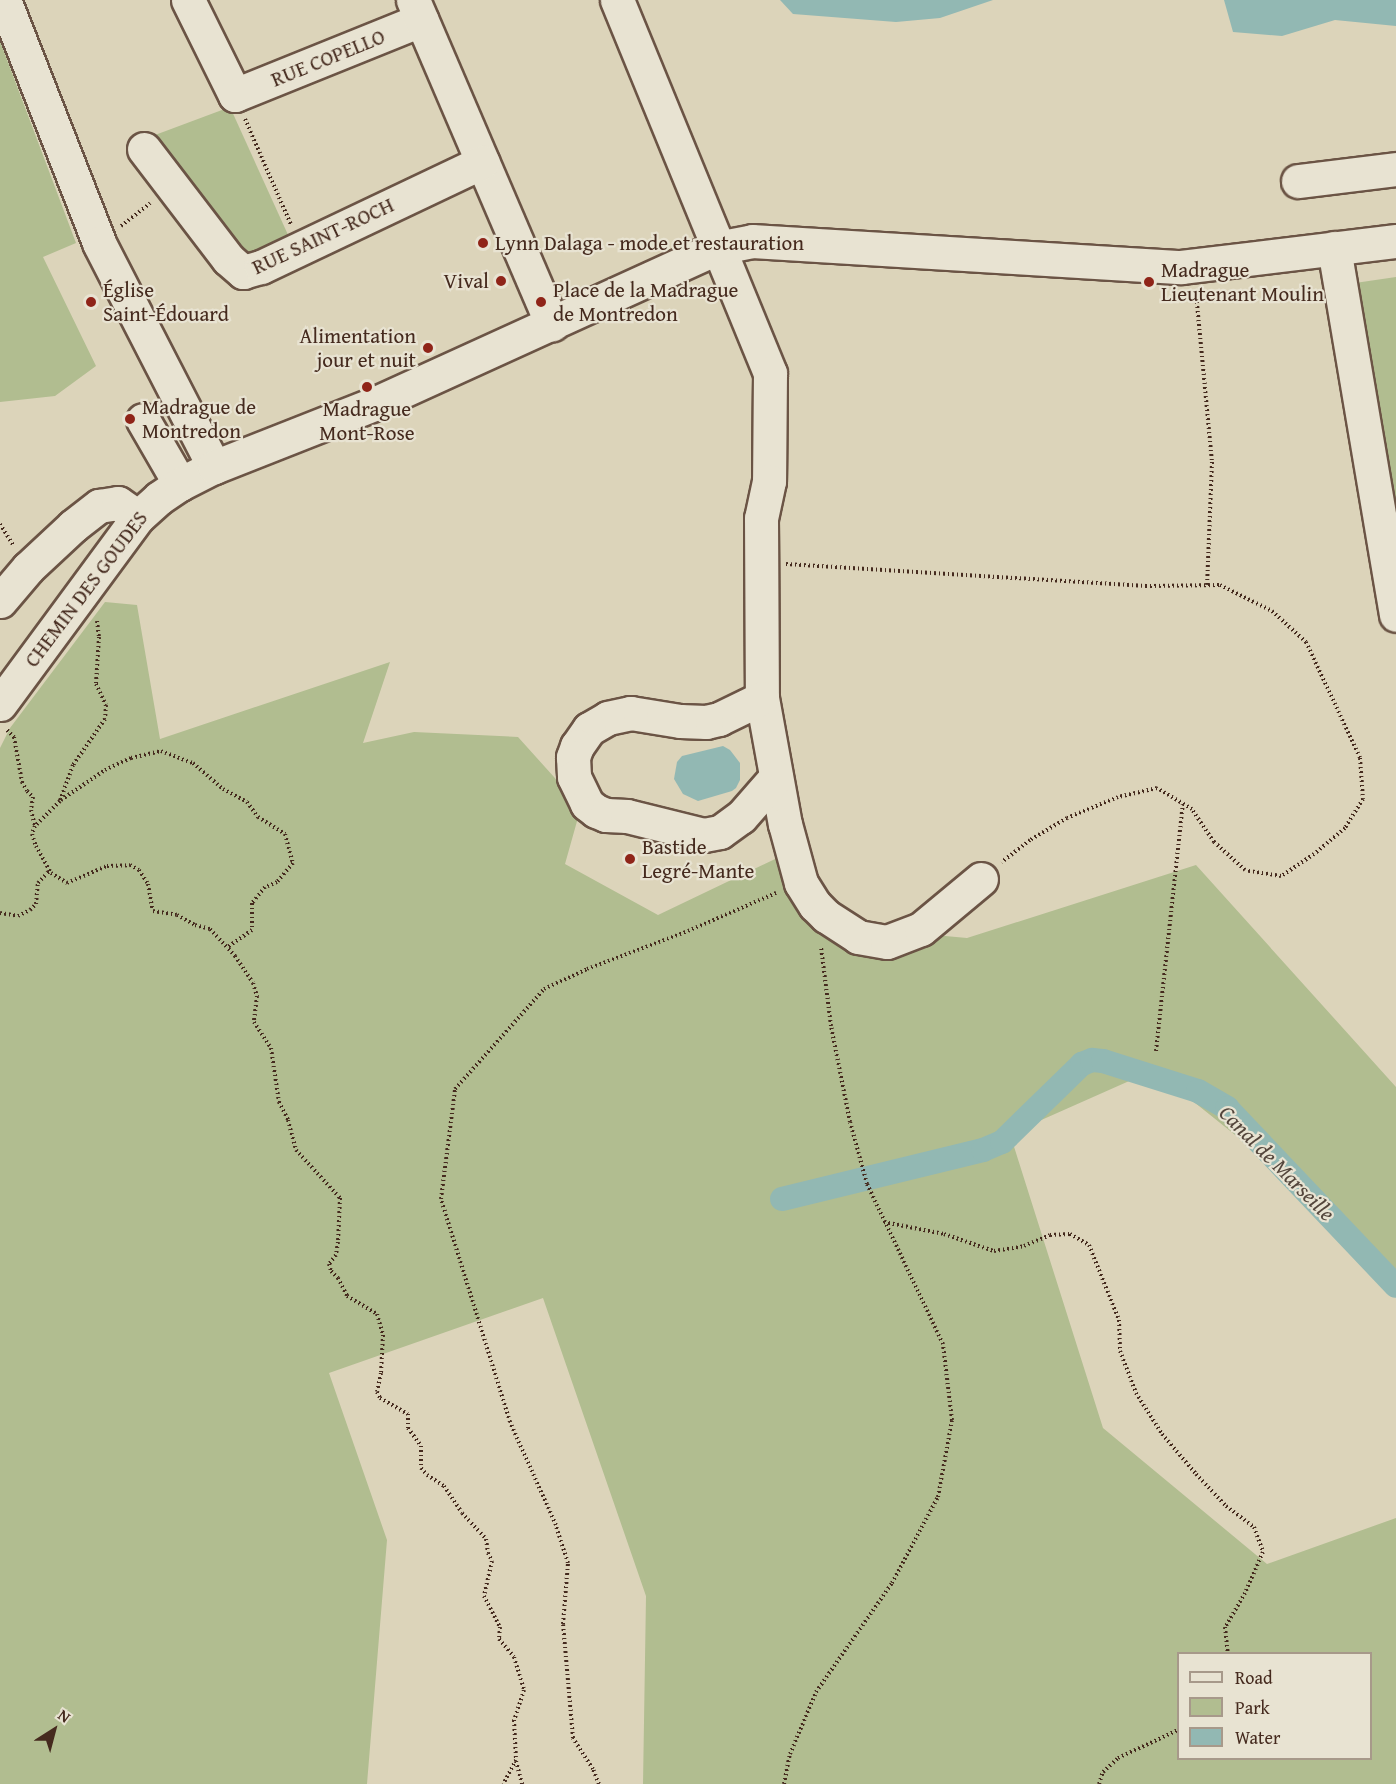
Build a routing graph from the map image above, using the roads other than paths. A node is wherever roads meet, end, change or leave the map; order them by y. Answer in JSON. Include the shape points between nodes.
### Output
{"nodes":[{"id":1,"x":4,"y":0,"type":"edge"},
{"id":2,"x":188,"y":0,"type":"edge"},
{"id":3,"x":617,"y":0,"type":"edge"},
{"id":4,"x":417,"y":10,"type":"edge"},
{"id":5,"x":144,"y":149,"type":"dead end"},
{"id":6,"x":482,"y":162,"type":"junction"},
{"id":7,"x":1396,"y":169,"type":"edge"},
{"id":8,"x":1298,"y":181,"type":"dead end"},
{"id":9,"x":1396,"y":241,"type":"edge"},
{"id":10,"x":717,"y":248,"type":"junction"},
{"id":11,"x":1334,"y":248,"type":"junction"},
{"id":12,"x":552,"y":324,"type":"junction"},
{"id":13,"x":143,"y":420,"type":"dead end"},
{"id":14,"x":214,"y":467,"type":"junction"},
{"id":15,"x":180,"y":484,"type":"junction"},
{"id":16,"x":138,"y":517,"type":"junction"},
{"id":17,"x":0,"y":601,"type":"edge"},
{"id":18,"x":1396,"y":615,"type":"edge"},
{"id":19,"x":762,"y":698,"type":"junction"},
{"id":20,"x":0,"y":704,"type":"edge"},
{"id":21,"x":776,"y":777,"type":"junction"},
{"id":22,"x":981,"y":879,"type":"road end"}],
"edges":[{"from":1,"to":14,"type":"street","via":[[99,243]]},
{"from":2,"to":4,"type":"street","name":"RUE COPELLO","via":[[235,95]]},
{"from":3,"to":10,"type":"street"},
{"from":4,"to":6,"type":"street"},
{"from":5,"to":6,"type":"street","name":"RUE SAINT-ROCH","via":[[228,259],[243,272]]},
{"from":6,"to":12,"type":"street"},
{"from":7,"to":8,"type":"street"},
{"from":9,"to":11,"type":"street","name":"CHEMIN DES GOUDES"},
{"from":10,"to":11,"type":"street","name":"CHEMIN DES GOUDES","via":[[752,241],[1150,267],[1192,266]]},
{"from":10,"to":12,"type":"street","name":"CHEMIN DES GOUDES"},
{"from":10,"to":19,"type":"street","via":[[770,373],[769,481],[762,510]]},
{"from":11,"to":18,"type":"street"},
{"from":12,"to":14,"type":"street","name":"CHEMIN DES GOUDES","via":[[374,404]]},
{"from":13,"to":15,"type":"street"},
{"from":14,"to":15,"type":"street","name":"CHEMIN DES GOUDES"},
{"from":15,"to":16,"type":"street","name":"CHEMIN DES GOUDES"},
{"from":16,"to":17,"type":"street","via":[[118,503],[99,506],[28,568]]},
{"from":16,"to":20,"type":"street","name":"CHEMIN DES GOUDES"},
{"from":19,"to":21,"type":"street"},
{"from":19,"to":21,"type":"street","via":[[706,722],[631,713],[608,718],[589,729],[577,746],[573,756],[574,777],[587,804],[596,811],[704,835],[720,832],[741,817]]},
{"from":21,"to":22,"type":"street","via":[[801,883],[826,916],[858,937],[887,942],[901,939],[921,929]]}]}
